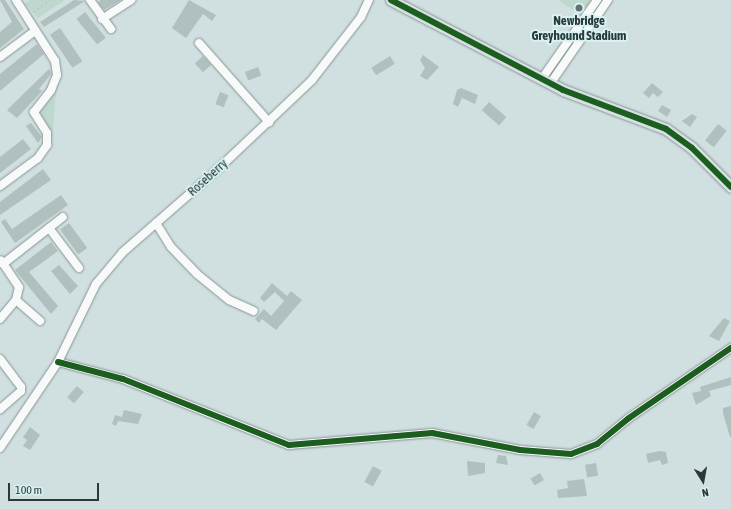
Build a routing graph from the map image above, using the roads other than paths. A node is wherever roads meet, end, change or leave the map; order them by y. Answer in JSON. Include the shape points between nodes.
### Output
{"nodes":[{"id":1,"x":90,"y":0,"type":"edge"},
{"id":2,"x":131,"y":0,"type":"edge"},
{"id":3,"x":369,"y":0,"type":"edge"},
{"id":4,"x":391,"y":0,"type":"edge"},
{"id":5,"x":597,"y":0,"type":"edge"},
{"id":6,"x":608,"y":0,"type":"edge"},
{"id":7,"x":18,"y":1,"type":"edge"},
{"id":8,"x":102,"y":19,"type":"junction"},
{"id":9,"x":111,"y":29,"type":"dead end"},
{"id":10,"x":35,"y":31,"type":"junction"},
{"id":11,"x":199,"y":43,"type":"dead end"},
{"id":12,"x":0,"y":57,"type":"edge"},
{"id":13,"x":546,"y":82,"type":"junction"},
{"id":14,"x":269,"y":122,"type":"junction"},
{"id":15,"x":0,"y":186,"type":"edge"},
{"id":16,"x":731,"y":187,"type":"edge"},
{"id":17,"x":64,"y":217,"type":"dead end"},
{"id":18,"x":156,"y":223,"type":"junction"},
{"id":19,"x":49,"y":228,"type":"junction"},
{"id":20,"x":2,"y":262,"type":"edge"},
{"id":21,"x":79,"y":268,"type":"dead end"},
{"id":22,"x":16,"y":300,"type":"junction"},
{"id":23,"x":254,"y":311,"type":"dead end"},
{"id":24,"x":0,"y":319,"type":"edge"},
{"id":25,"x":40,"y":321,"type":"dead end"},
{"id":26,"x":731,"y":348,"type":"edge"},
{"id":27,"x":0,"y":359,"type":"edge"},
{"id":28,"x":58,"y":362,"type":"junction"},
{"id":29,"x":0,"y":409,"type":"edge"},
{"id":30,"x":0,"y":448,"type":"edge"}],
"edges":[{"from":1,"to":8,"type":"street"},
{"from":2,"to":8,"type":"street"},
{"from":3,"to":14,"type":"street","name":"Roseberry","via":[[341,45],[312,80]]},
{"from":4,"to":13,"type":"main road"},
{"from":5,"to":13,"type":"street"},
{"from":6,"to":13,"type":"street"},
{"from":7,"to":10,"type":"street"},
{"from":8,"to":9,"type":"street"},
{"from":10,"to":12,"type":"street"},
{"from":10,"to":15,"type":"street","via":[[57,67],[51,90],[34,112],[47,133],[47,145],[38,158]]},
{"from":11,"to":14,"type":"street"},
{"from":13,"to":16,"type":"main road","via":[[582,100],[666,129],[692,148]]},
{"from":14,"to":18,"type":"street","name":"Roseberry"},
{"from":17,"to":19,"type":"street"},
{"from":18,"to":23,"type":"street","via":[[171,247],[197,274],[230,300]]},
{"from":18,"to":28,"type":"street","name":"Roseberry","via":[[123,252],[96,284]]},
{"from":19,"to":20,"type":"street"},
{"from":19,"to":21,"type":"street"},
{"from":20,"to":22,"type":"street","via":[[19,287]]},
{"from":22,"to":24,"type":"street"},
{"from":22,"to":25,"type":"street"},
{"from":26,"to":28,"type":"street","via":[[635,414],[597,444],[585,451],[562,454],[432,433],[289,445],[123,379]]},
{"from":27,"to":29,"type":"street","via":[[21,387],[21,391]]},
{"from":28,"to":30,"type":"street","name":"Roseberry"}]}
